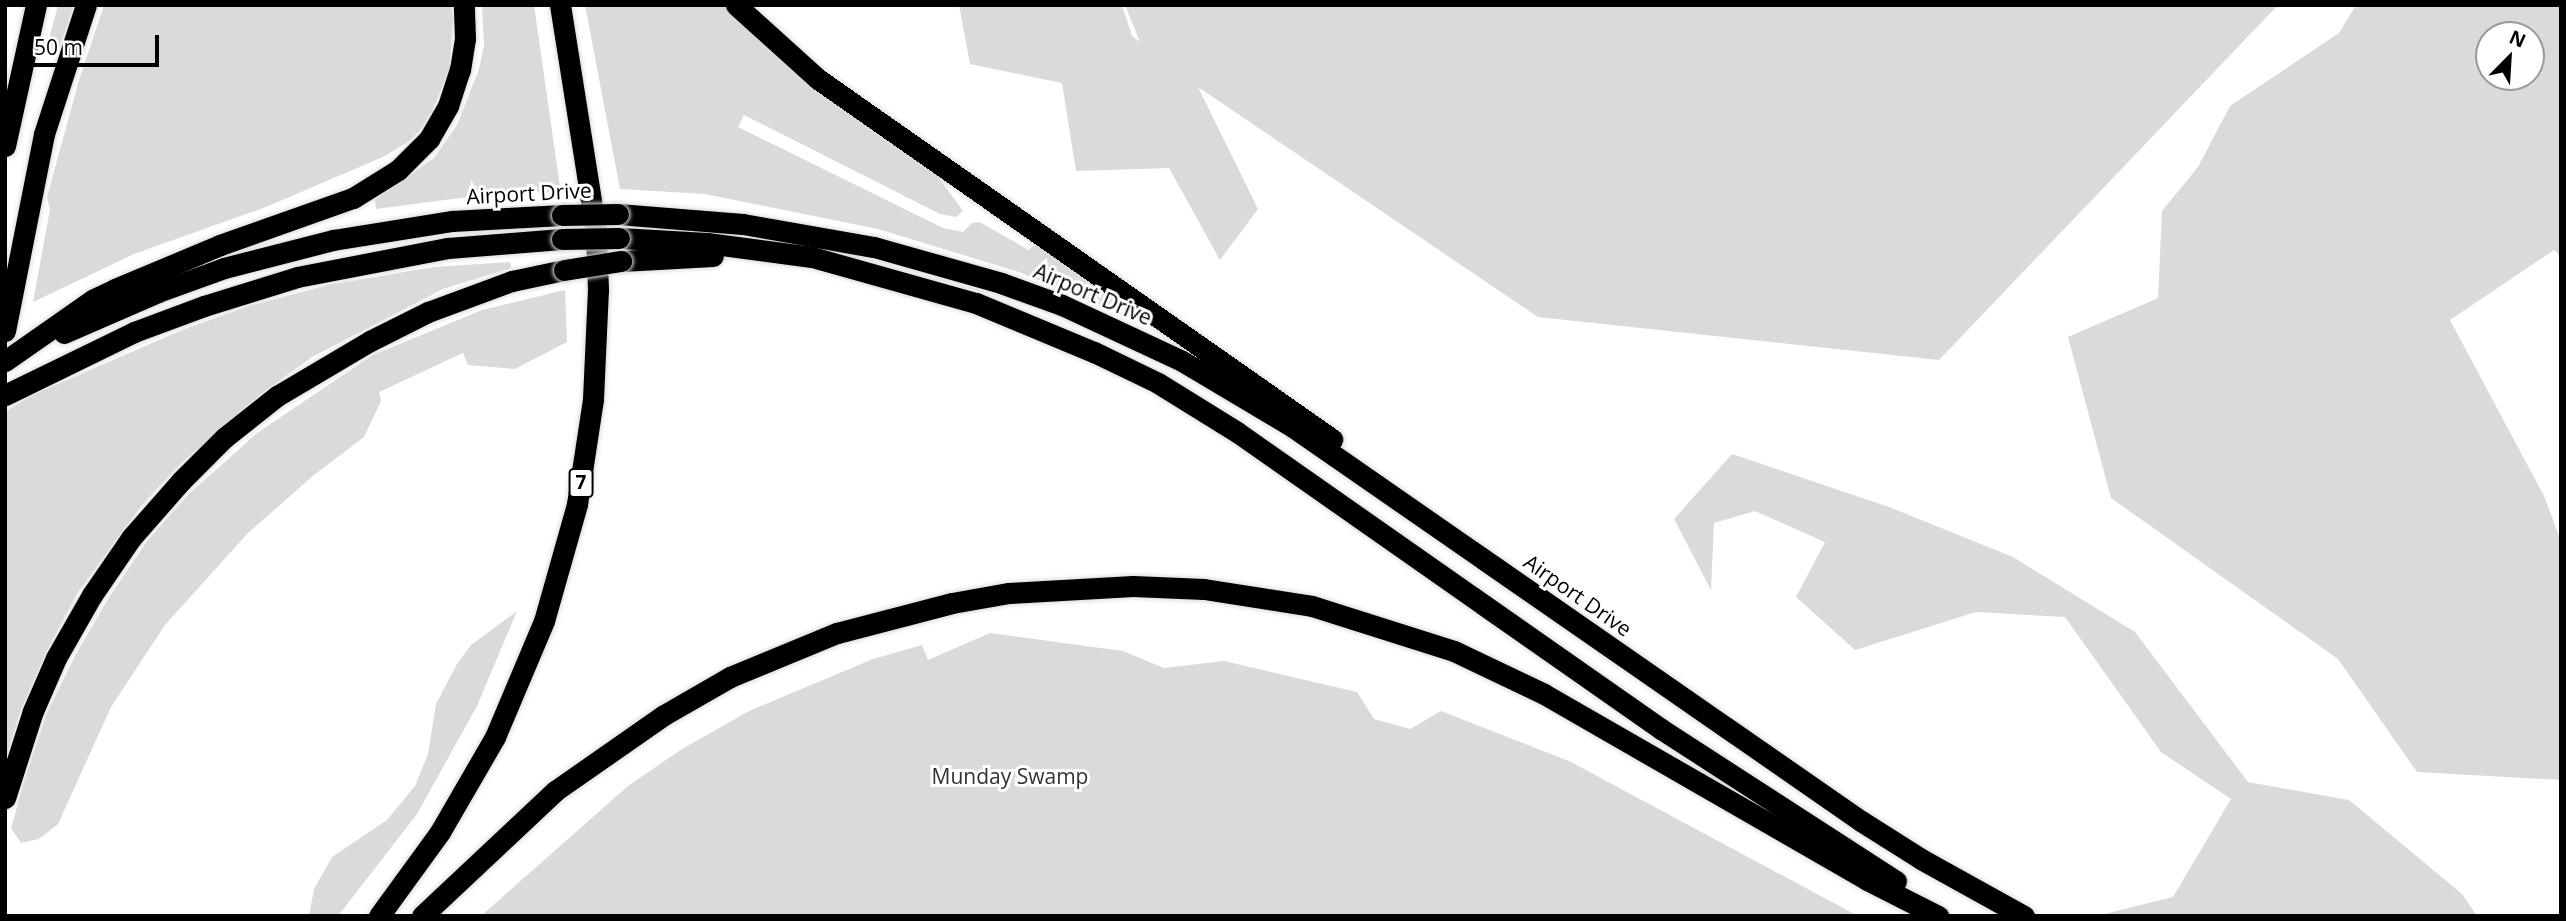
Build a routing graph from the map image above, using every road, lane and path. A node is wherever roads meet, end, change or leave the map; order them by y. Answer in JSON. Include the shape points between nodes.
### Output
{"nodes":[{"id":1,"x":36,"y":5,"type":"edge"},
{"id":2,"x":86,"y":5,"type":"edge"},
{"id":3,"x":464,"y":5,"type":"edge"},
{"id":4,"x":560,"y":5,"type":"edge"},
{"id":5,"x":736,"y":5,"type":"edge"},
{"id":6,"x":5,"y":146,"type":"edge"},
{"id":7,"x":912,"y":284,"type":"junction"},
{"id":8,"x":5,"y":331,"type":"edge"},
{"id":9,"x":44,"y":338,"type":"junction"},
{"id":10,"x":5,"y":362,"type":"edge"},
{"id":11,"x":5,"y":395,"type":"edge"},
{"id":12,"x":1430,"y":521,"type":"junction"},
{"id":13,"x":5,"y":798,"type":"edge"},
{"id":14,"x":379,"y":916,"type":"edge"},
{"id":15,"x":422,"y":916,"type":"edge"},
{"id":16,"x":1938,"y":916,"type":"edge"},
{"id":17,"x":1956,"y":916,"type":"edge"},
{"id":18,"x":2024,"y":916,"type":"edge"}],
"edges":[{"from":1,"to":6,"type":"highway"},
{"from":2,"to":8,"type":"highway","via":[[44,134]]},
{"from":3,"to":9,"type":"highway","via":[[460,71],[448,106],[429,139],[398,170],[353,198],[220,245],[115,289]]},
{"from":4,"to":14,"type":"highway","number":"7","via":[[596,232],[596,362],[577,504],[544,621],[495,737],[440,832]]},
{"from":5,"to":12,"type":"highway","via":[[818,79],[1310,422]]},
{"from":7,"to":11,"type":"highway","bridge":true,"via":[[812,257],[707,243],[562,239],[449,248],[345,266],[172,317],[86,353]]},
{"from":7,"to":13,"type":"highway","bridge":true,"via":[[717,256],[621,261],[512,281],[428,312],[370,341],[277,396],[224,438],[131,538],[56,658]]},
{"from":7,"to":17,"type":"highway","via":[[1038,328],[1158,383],[1237,432],[1672,736]]},
{"from":9,"to":10,"type":"highway"},
{"from":9,"to":12,"type":"highway","name":"Airport Drive","bridge":true,"via":[[158,292],[333,240],[452,221],[562,215],[743,223],[936,263],[1062,305],[1182,361],[1240,394]]},
{"from":12,"to":18,"type":"highway","name":"Airport Drive","via":[[1861,821]]},
{"from":15,"to":16,"type":"highway","via":[[555,791],[664,715],[730,677],[837,633],[952,603],[1009,593],[1133,586],[1204,589],[1312,606],[1454,651],[1555,699],[1867,880]]}]}
